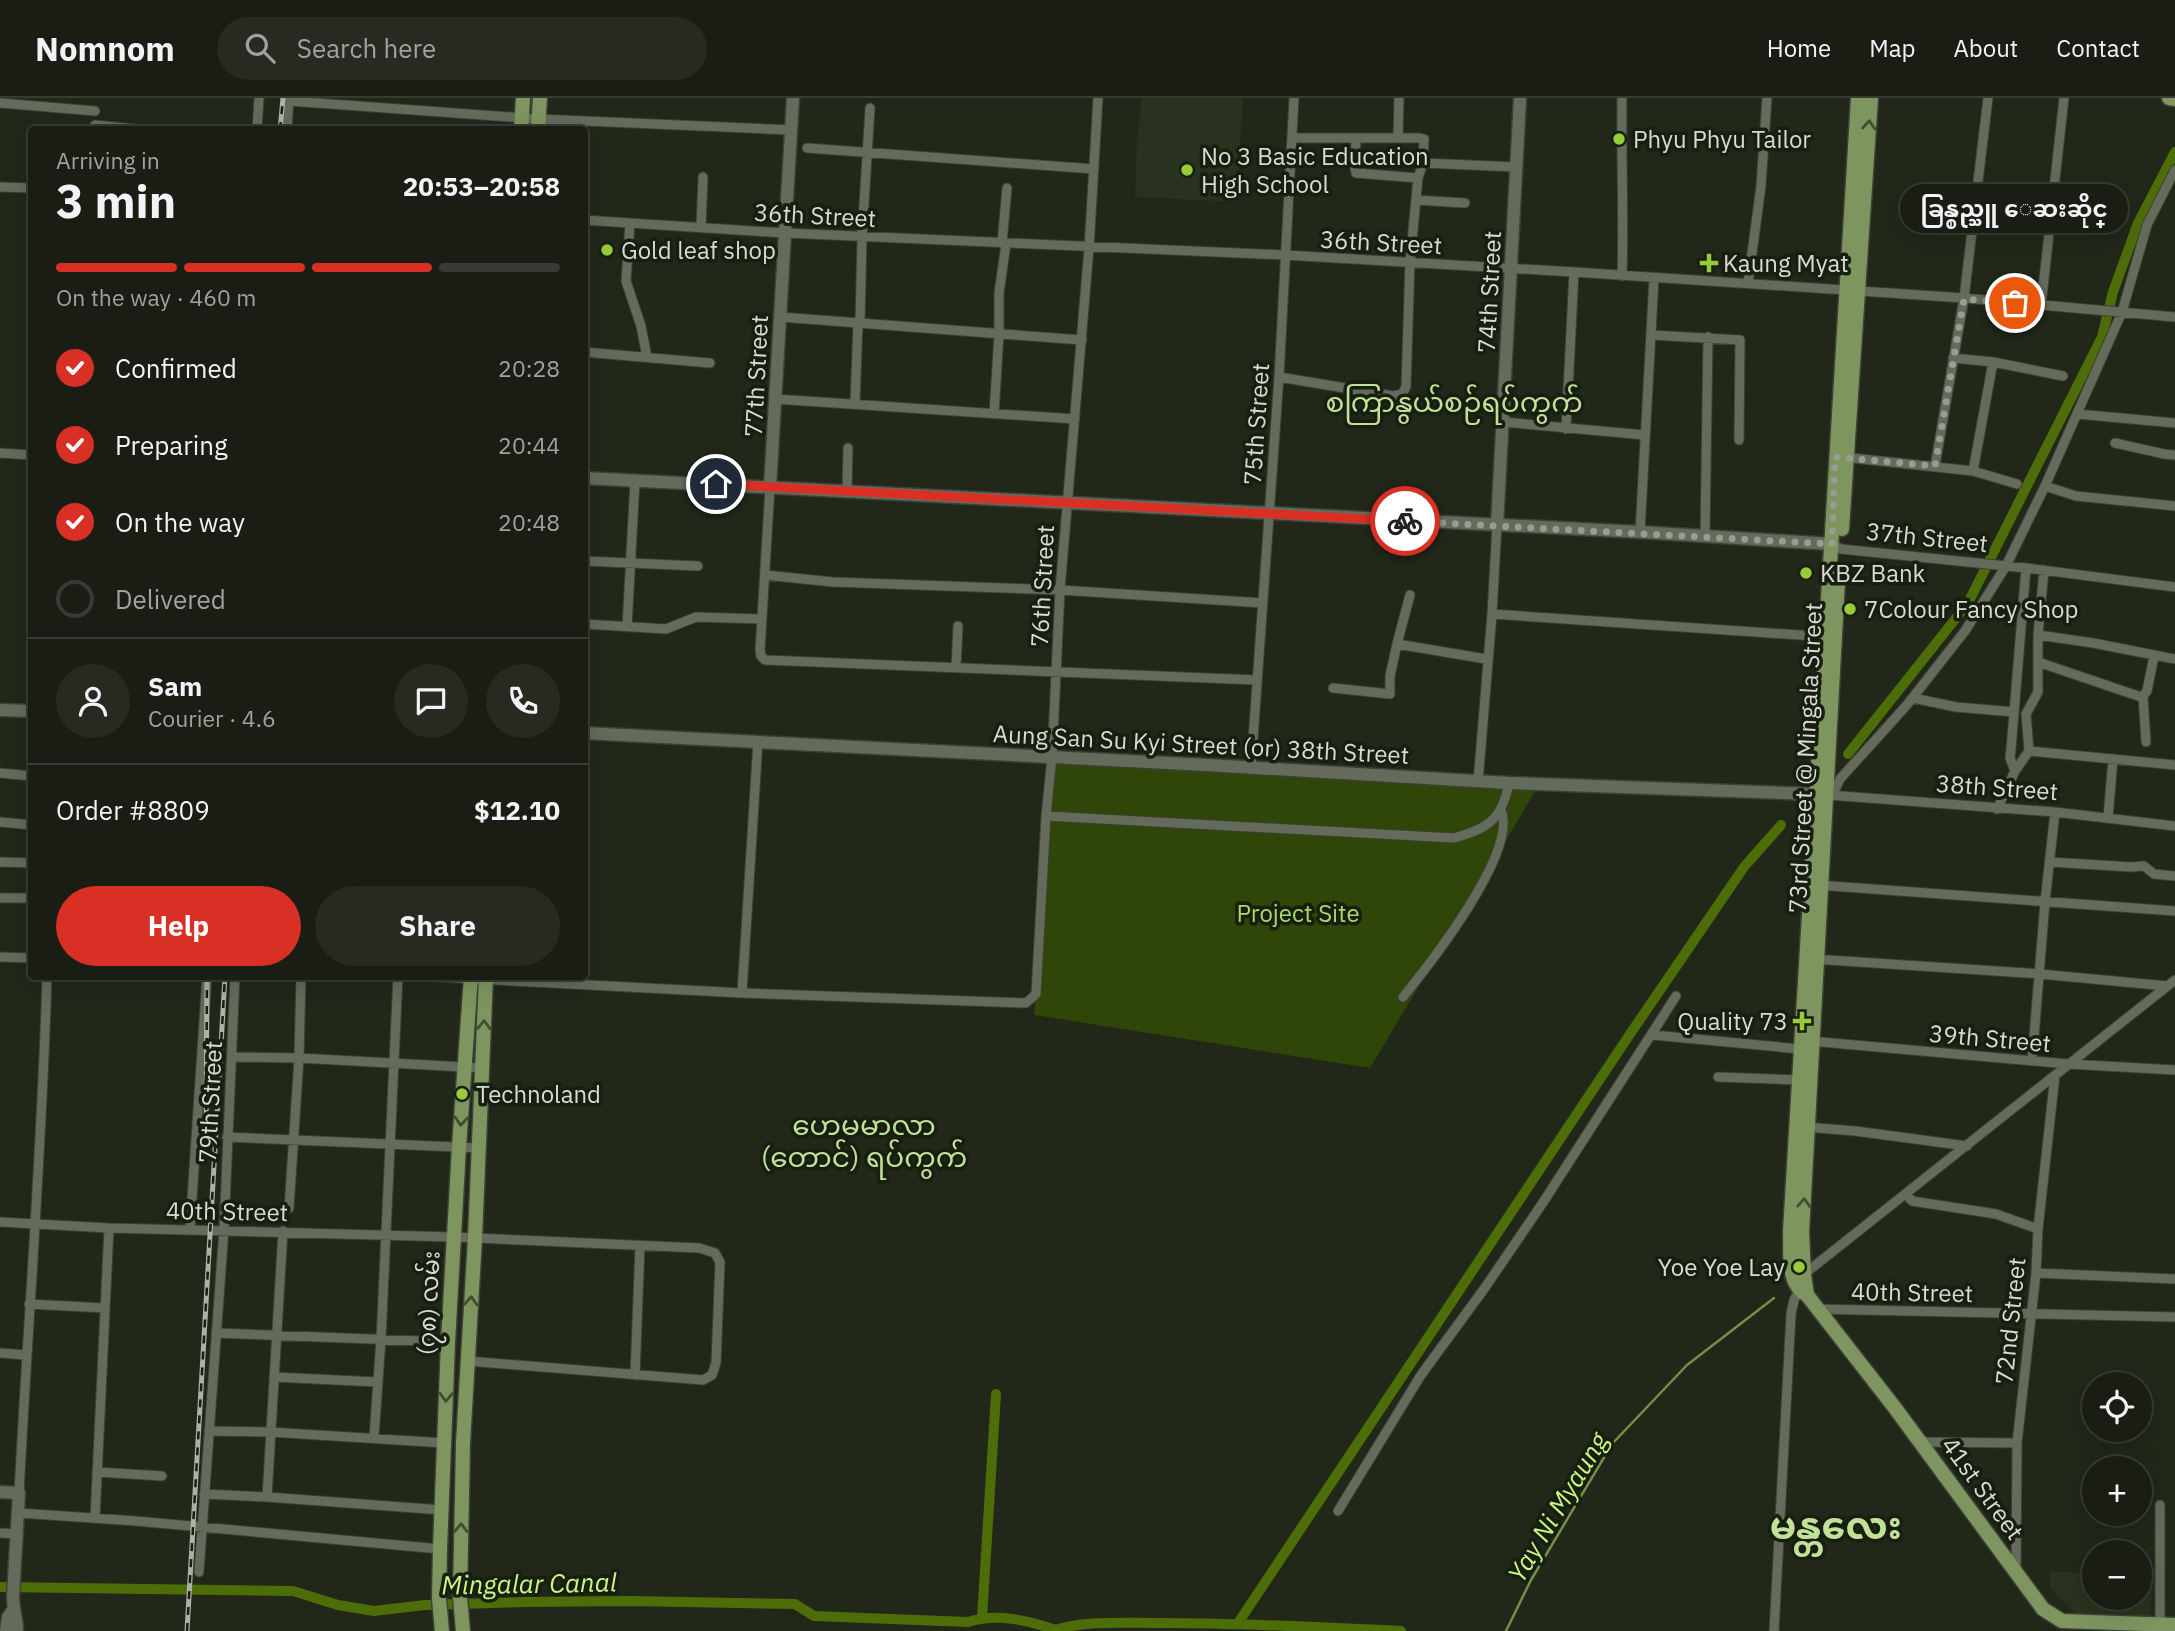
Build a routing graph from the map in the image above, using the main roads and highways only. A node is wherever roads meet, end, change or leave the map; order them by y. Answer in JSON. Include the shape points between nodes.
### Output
{"nodes":[{"id":1,"x":523,"y":98,"type":"edge"},
{"id":2,"x":540,"y":98,"type":"edge"},
{"id":3,"x":1858,"y":98,"type":"edge"},
{"id":4,"x":1871,"y":98,"type":"edge"},
{"id":5,"x":2169,"y":98,"type":"edge"},
{"id":6,"x":2175,"y":99,"type":"edge"},
{"id":7,"x":521,"y":124,"type":"edge"},
{"id":8,"x":538,"y":124,"type":"edge"},
{"id":9,"x":1852,"y":290,"type":"junction"},
{"id":10,"x":479,"y":980,"type":"edge"},
{"id":11,"x":479,"y":980,"type":"edge"},
{"id":12,"x":1804,"y":1044,"type":"junction"},
{"id":13,"x":1802,"y":1127,"type":"junction"},
{"id":14,"x":1801,"y":1285,"type":"joint"},
{"id":15,"x":441,"y":1624,"type":"edge"},
{"id":16,"x":2175,"y":1625,"type":"edge"},
{"id":17,"x":463,"y":1631,"type":"edge"}],
"edges":[{"from":1,"to":7,"type":"main road"},
{"from":2,"to":8,"type":"main road"},
{"from":3,"to":9,"type":"main road","name":"73rd Street @ Mingala Street"},
{"from":9,"to":4,"type":"main road","name":"73rd Street @ Mingala Street","one_way":true},
{"from":5,"to":6,"type":"main road"},
{"from":9,"to":12,"type":"main road","name":"73rd Street @ Mingala Street","via":[[1829,637],[1825,795]]},
{"from":10,"to":15,"type":"main road","name":"(၇၈) လမ်း","one_way":true,"via":[[466,1066],[453,1237]]},
{"from":17,"to":11,"type":"main road","name":"(၇၈) လမ်း","one_way":true,"via":[[463,1443],[482,1068]]},
{"from":12,"to":13,"type":"main road","name":"73rd Street @ Mingala Street"},
{"from":12,"to":13,"type":"main road","name":"73rd Street @ Mingala Street","via":[[1798,1080]]},
{"from":13,"to":14,"type":"main road","name":"73rd Street @ Mingala Street","via":[[1796,1232]]},
{"from":14,"to":16,"type":"main road","name":"41st Street","via":[[2043,1609],[2062,1621]]}]}
